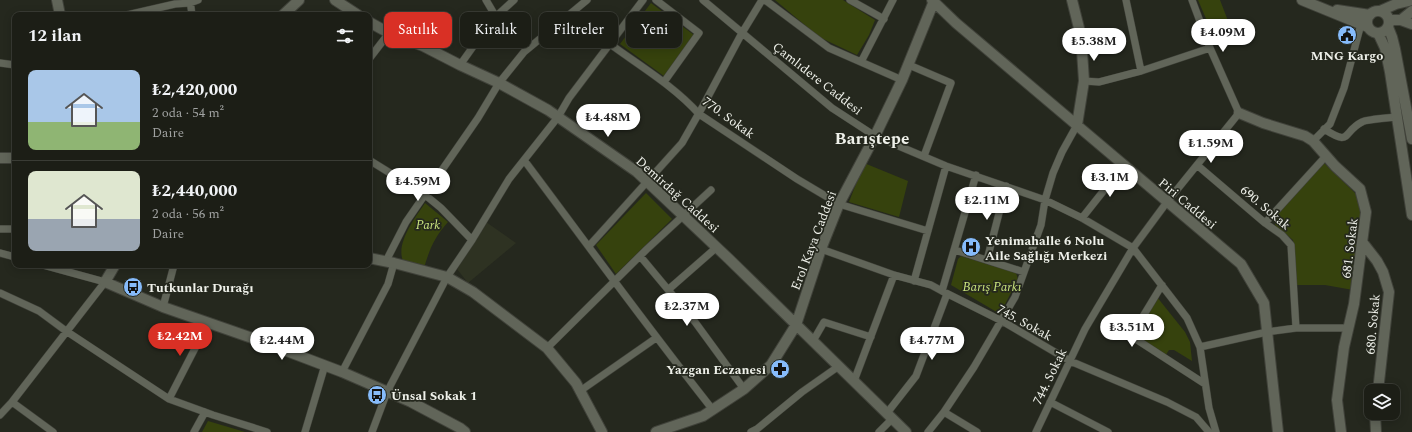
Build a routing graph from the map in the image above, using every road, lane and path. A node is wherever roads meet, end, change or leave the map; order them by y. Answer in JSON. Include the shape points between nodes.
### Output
{"nodes":[{"id":1,"x":57,"y":0,"type":"edge"},
{"id":2,"x":198,"y":0,"type":"edge"},
{"id":3,"x":299,"y":0,"type":"edge"},
{"id":4,"x":335,"y":0,"type":"edge"},
{"id":5,"x":486,"y":0,"type":"edge"},
{"id":6,"x":514,"y":0,"type":"edge"},
{"id":7,"x":587,"y":0,"type":"edge"},
{"id":8,"x":643,"y":0,"type":"edge"},
{"id":9,"x":656,"y":0,"type":"edge"},
{"id":10,"x":703,"y":0,"type":"edge"},
{"id":11,"x":762,"y":0,"type":"edge"},
{"id":12,"x":765,"y":0,"type":"edge"},
{"id":13,"x":850,"y":0,"type":"edge"},
{"id":14,"x":894,"y":0,"type":"edge"},
{"id":15,"x":933,"y":0,"type":"edge"},
{"id":16,"x":1072,"y":0,"type":"edge"},
{"id":17,"x":1126,"y":0,"type":"edge"},
{"id":18,"x":1192,"y":0,"type":"edge"},
{"id":19,"x":1302,"y":0,"type":"edge"},
{"id":20,"x":1412,"y":0,"type":"edge"},
{"id":21,"x":190,"y":2,"type":"edge"},
{"id":22,"x":1319,"y":7,"type":"junction"},
{"id":23,"x":59,"y":12,"type":"edge"},
{"id":24,"x":140,"y":12,"type":"edge"},
{"id":25,"x":192,"y":12,"type":"edge"},
{"id":26,"x":286,"y":12,"type":"edge"},
{"id":27,"x":353,"y":12,"type":"edge"},
{"id":28,"x":493,"y":12,"type":"edge"},
{"id":29,"x":501,"y":12,"type":"edge"},
{"id":30,"x":1412,"y":12,"type":"edge"},
{"id":31,"x":1375,"y":13,"type":"junction"},
{"id":32,"x":884,"y":19,"type":"junction"},
{"id":33,"x":1388,"y":23,"type":"junction"},
{"id":34,"x":372,"y":24,"type":"edge"},
{"id":35,"x":1409,"y":24,"type":"edge"},
{"id":36,"x":1364,"y":25,"type":"junction"},
{"id":37,"x":384,"y":30,"type":"edge"},
{"id":38,"x":618,"y":33,"type":"edge"},
{"id":39,"x":742,"y":33,"type":"junction"},
{"id":40,"x":1378,"y":33,"type":"junction"},
{"id":41,"x":384,"y":40,"type":"edge"},
{"id":42,"x":427,"y":48,"type":"edge"},
{"id":43,"x":473,"y":48,"type":"edge"},
{"id":44,"x":607,"y":48,"type":"edge"},
{"id":45,"x":616,"y":48,"type":"edge"},
{"id":46,"x":1210,"y":48,"type":"junction"},
{"id":47,"x":372,"y":55,"type":"edge"},
{"id":48,"x":861,"y":62,"type":"junction"},
{"id":49,"x":0,"y":63,"type":"edge"},
{"id":50,"x":12,"y":65,"type":"edge"},
{"id":51,"x":460,"y":65,"type":"junction"},
{"id":52,"x":909,"y":65,"type":"junction"},
{"id":53,"x":1141,"y":71,"type":"junction"},
{"id":54,"x":902,"y":80,"type":"junction"},
{"id":55,"x":1084,"y":81,"type":"junction"},
{"id":56,"x":664,"y":82,"type":"junction"},
{"id":57,"x":500,"y":83,"type":"junction"},
{"id":58,"x":1239,"y":113,"type":"junction"},
{"id":59,"x":699,"y":114,"type":"junction"},
{"id":60,"x":558,"y":117,"type":"junction"},
{"id":61,"x":1397,"y":117,"type":"junction"},
{"id":62,"x":1077,"y":125,"type":"junction"},
{"id":63,"x":1324,"y":130,"type":"junction"},
{"id":64,"x":875,"y":136,"type":"junction"},
{"id":65,"x":1412,"y":139,"type":"edge"},
{"id":66,"x":1313,"y":141,"type":"junction"},
{"id":67,"x":924,"y":156,"type":"junction"},
{"id":68,"x":1326,"y":156,"type":"junction"},
{"id":69,"x":0,"y":158,"type":"edge"},
{"id":70,"x":12,"y":158,"type":"edge"},
{"id":71,"x":524,"y":160,"type":"junction"},
{"id":72,"x":372,"y":162,"type":"edge"},
{"id":73,"x":1124,"y":165,"type":"junction"},
{"id":74,"x":1197,"y":165,"type":"junction"},
{"id":75,"x":946,"y":166,"type":"junction"},
{"id":76,"x":976,"y":176,"type":"junction"},
{"id":77,"x":646,"y":181,"type":"junction"},
{"id":78,"x":1006,"y":186,"type":"junction"},
{"id":79,"x":711,"y":190,"type":"dead end"},
{"id":80,"x":424,"y":194,"type":"junction"},
{"id":81,"x":1045,"y":200,"type":"junction"},
{"id":82,"x":1167,"y":202,"type":"junction"},
{"id":83,"x":839,"y":204,"type":"junction"},
{"id":84,"x":683,"y":215,"type":"junction"},
{"id":85,"x":1412,"y":215,"type":"edge"},
{"id":86,"x":1082,"y":218,"type":"junction"},
{"id":87,"x":1265,"y":223,"type":"junction"},
{"id":88,"x":0,"y":229,"type":"edge"},
{"id":89,"x":12,"y":229,"type":"edge"},
{"id":90,"x":928,"y":231,"type":"junction"},
{"id":91,"x":472,"y":240,"type":"junction"},
{"id":92,"x":1363,"y":244,"type":"junction"},
{"id":93,"x":589,"y":246,"type":"junction"},
{"id":94,"x":717,"y":247,"type":"junction"},
{"id":95,"x":1133,"y":248,"type":"junction"},
{"id":96,"x":821,"y":249,"type":"junction"},
{"id":97,"x":955,"y":250,"type":"junction"},
{"id":98,"x":0,"y":253,"type":"edge"},
{"id":99,"x":12,"y":256,"type":"edge"},
{"id":100,"x":640,"y":256,"type":"junction"},
{"id":101,"x":372,"y":259,"type":"edge"},
{"id":102,"x":987,"y":260,"type":"junction"},
{"id":103,"x":390,"y":262,"type":"junction"},
{"id":104,"x":54,"y":268,"type":"edge"},
{"id":105,"x":113,"y":268,"type":"edge"},
{"id":106,"x":173,"y":268,"type":"edge"},
{"id":107,"x":1024,"y":272,"type":"junction"},
{"id":108,"x":894,"y":274,"type":"junction"},
{"id":109,"x":447,"y":277,"type":"junction"},
{"id":110,"x":914,"y":281,"type":"junction"},
{"id":111,"x":105,"y":282,"type":"junction"},
{"id":112,"x":615,"y":282,"type":"junction"},
{"id":113,"x":1162,"y":285,"type":"junction"},
{"id":114,"x":669,"y":289,"type":"junction"},
{"id":115,"x":945,"y":292,"type":"junction"},
{"id":116,"x":0,"y":293,"type":"edge"},
{"id":117,"x":163,"y":307,"type":"junction"},
{"id":118,"x":1002,"y":321,"type":"junction"},
{"id":119,"x":208,"y":323,"type":"junction"},
{"id":120,"x":796,"y":325,"type":"junction"},
{"id":121,"x":1296,"y":328,"type":"junction"},
{"id":122,"x":1348,"y":328,"type":"junction"},
{"id":123,"x":66,"y":331,"type":"junction"},
{"id":124,"x":1267,"y":332,"type":"junction"},
{"id":125,"x":870,"y":337,"type":"junction"},
{"id":126,"x":656,"y":338,"type":"junction"},
{"id":127,"x":813,"y":341,"type":"junction"},
{"id":128,"x":1200,"y":347,"type":"junction"},
{"id":129,"x":547,"y":348,"type":"junction"},
{"id":130,"x":1070,"y":361,"type":"junction"},
{"id":131,"x":325,"y":366,"type":"junction"},
{"id":132,"x":839,"y":366,"type":"junction"},
{"id":133,"x":342,"y":372,"type":"junction"},
{"id":134,"x":854,"y":381,"type":"junction"},
{"id":135,"x":1205,"y":384,"type":"junction"},
{"id":136,"x":1379,"y":384,"type":"edge"},
{"id":137,"x":744,"y":389,"type":"junction"},
{"id":138,"x":580,"y":391,"type":"junction"},
{"id":139,"x":387,"y":392,"type":"junction"},
{"id":140,"x":169,"y":399,"type":"junction"},
{"id":141,"x":12,"y":402,"type":"junction"},
{"id":142,"x":1050,"y":402,"type":"junction"},
{"id":143,"x":712,"y":410,"type":"junction"},
{"id":144,"x":205,"y":412,"type":"junction"},
{"id":145,"x":944,"y":412,"type":"junction"},
{"id":146,"x":0,"y":415,"type":"edge"},
{"id":147,"x":890,"y":415,"type":"junction"},
{"id":148,"x":1375,"y":420,"type":"edge"},
{"id":149,"x":680,"y":428,"type":"edge"},
{"id":150,"x":52,"y":432,"type":"edge"},
{"id":151,"x":194,"y":432,"type":"edge"},
{"id":152,"x":267,"y":432,"type":"edge"},
{"id":153,"x":305,"y":432,"type":"edge"},
{"id":154,"x":372,"y":432,"type":"edge"},
{"id":155,"x":465,"y":432,"type":"edge"},
{"id":156,"x":602,"y":432,"type":"edge"},
{"id":157,"x":656,"y":432,"type":"edge"},
{"id":158,"x":751,"y":432,"type":"edge"},
{"id":159,"x":879,"y":432,"type":"edge"},
{"id":160,"x":906,"y":432,"type":"edge"},
{"id":161,"x":928,"y":432,"type":"edge"},
{"id":162,"x":977,"y":432,"type":"edge"},
{"id":163,"x":1036,"y":432,"type":"edge"},
{"id":164,"x":1108,"y":432,"type":"edge"},
{"id":165,"x":1210,"y":432,"type":"edge"},
{"id":166,"x":1216,"y":432,"type":"edge"},
{"id":167,"x":1278,"y":432,"type":"edge"},
{"id":168,"x":1341,"y":432,"type":"edge"},
{"id":169,"x":1376,"y":432,"type":"edge"}],
"edges":[{"from":1,"to":23,"type":"street"},
{"from":2,"to":21,"type":"street"},
{"from":3,"to":26,"type":"street"},
{"from":4,"to":27,"type":"street"},
{"from":5,"to":28,"type":"street"},
{"from":6,"to":29,"type":"street"},
{"from":7,"to":57,"type":"street","via":[[524,52]]},
{"from":8,"to":38,"type":"street"},
{"from":9,"to":56,"type":"street","via":[[699,33]]},
{"from":10,"to":39,"type":"street","name":"Çamlıdere Caddesi"},
{"from":11,"to":39,"type":"street"},
{"from":12,"to":48,"type":"street","via":[[828,48]]},
{"from":13,"to":32,"type":"street"},
{"from":14,"to":32,"type":"street"},
{"from":15,"to":52,"type":"street","name":"Erol Kaya Caddesi"},
{"from":15,"to":62,"type":"street","name":"Piri Caddesi","via":[[956,23]]},
{"from":16,"to":55,"type":"street","via":[[1081,36]]},
{"from":17,"to":53,"type":"street"},
{"from":18,"to":46,"type":"street"},
{"from":19,"to":22,"type":"street"},
{"from":20,"to":31,"type":"street"},
{"from":21,"to":24,"type":"street"},
{"from":21,"to":25,"type":"street"},
{"from":22,"to":31,"type":"street"},
{"from":22,"to":36,"type":"street"},
{"from":30,"to":35,"type":"street"},
{"from":31,"to":33,"type":"street","via":[[1386,15]]},
{"from":31,"to":36,"type":"street"},
{"from":32,"to":48,"type":"street"},
{"from":33,"to":35,"type":"street"},
{"from":33,"to":40,"type":"street","via":[[1384,31]]},
{"from":33,"to":65,"type":"street"},
{"from":34,"to":37,"type":"street","name":"Demirdağ Caddesi"},
{"from":36,"to":40,"type":"street"},
{"from":36,"to":63,"type":"street","via":[[1344,88],[1330,124]]},
{"from":39,"to":59,"type":"street"},
{"from":39,"to":64,"type":"street","name":"Çamlıdere Caddesi","via":[[832,108]]},
{"from":40,"to":61,"type":"street","via":[[1388,60]]},
{"from":41,"to":47,"type":"street"},
{"from":42,"to":51,"type":"street","name":"Demirdağ Caddesi"},
{"from":43,"to":51,"type":"street"},
{"from":44,"to":60,"type":"street","via":[[569,98]]},
{"from":45,"to":56,"type":"street","name":"770. Sokak"},
{"from":46,"to":53,"type":"street"},
{"from":46,"to":58,"type":"street"},
{"from":48,"to":54,"type":"street"},
{"from":49,"to":50,"type":"street"},
{"from":51,"to":57,"type":"street","name":"Demirdağ Caddesi"},
{"from":52,"to":54,"type":"street","name":"Erol Kaya Caddesi"},
{"from":52,"to":67,"type":"street","via":[[951,82]]},
{"from":53,"to":55,"type":"street","via":[[1099,82]]},
{"from":54,"to":64,"type":"street","name":"Erol Kaya Caddesi"},
{"from":55,"to":62,"type":"street"},
{"from":56,"to":59,"type":"street","name":"770. Sokak","via":[[690,103]]},
{"from":57,"to":60,"type":"street","name":"Demirdağ Caddesi"},
{"from":57,"to":80,"type":"street"},
{"from":58,"to":66,"type":"street","name":"681. Sokak"},
{"from":58,"to":74,"type":"street","name":"744. Sokak"},
{"from":59,"to":77,"type":"street","via":[[682,143]]},
{"from":59,"to":83,"type":"street","name":"770. Sokak"},
{"from":60,"to":71,"type":"street"},
{"from":60,"to":77,"type":"street","name":"Demirdağ Caddesi"},
{"from":61,"to":63,"type":"street","via":[[1362,122],[1342,138]]},
{"from":61,"to":85,"type":"street"},
{"from":62,"to":73,"type":"street","name":"Piri Caddesi"},
{"from":62,"to":81,"type":"street","via":[[1062,152]]},
{"from":63,"to":66,"type":"street"},
{"from":64,"to":67,"type":"street","name":"Çamlıdere Caddesi"},
{"from":64,"to":83,"type":"street","name":"Erol Kaya Caddesi"},
{"from":66,"to":68,"type":"street","name":"681. Sokak"},
{"from":67,"to":75,"type":"street","name":"Çamlıdere Caddesi"},
{"from":68,"to":87,"type":"street"},
{"from":68,"to":92,"type":"street","name":"681. Sokak","via":[[1360,189],[1366,212]]},
{"from":69,"to":70,"type":"street"},
{"from":71,"to":91,"type":"street","via":[[509,179]]},
{"from":71,"to":93,"type":"street"},
{"from":72,"to":80,"type":"street"},
{"from":73,"to":82,"type":"street","name":"Piri Caddesi"},
{"from":73,"to":86,"type":"street"},
{"from":74,"to":82,"type":"street","name":"744. Sokak"},
{"from":74,"to":87,"type":"street","name":"690. Sokak"},
{"from":75,"to":76,"type":"street","name":"Çamlıdere Caddesi"},
{"from":75,"to":90,"type":"street"},
{"from":76,"to":78,"type":"street","name":"Çamlıdere Caddesi"},
{"from":76,"to":97,"type":"street"},
{"from":77,"to":84,"type":"street","name":"Demirdağ Caddesi"},
{"from":77,"to":93,"type":"street"},
{"from":78,"to":81,"type":"street","name":"Çamlıdere Caddesi"},
{"from":78,"to":102,"type":"street"},
{"from":79,"to":84,"type":"street"},
{"from":80,"to":91,"type":"street"},
{"from":80,"to":103,"type":"street","via":[[406,222]]},
{"from":81,"to":86,"type":"street","name":"Çamlıdere Caddesi"},
{"from":81,"to":107,"type":"street","via":[[1041,225]]},
{"from":82,"to":95,"type":"street","name":"744. Sokak"},
{"from":82,"to":124,"type":"street","name":"Piri Caddesi","via":[[1241,264],[1264,303]]},
{"from":83,"to":90,"type":"street","name":"770. Sokak"},
{"from":83,"to":96,"type":"street","name":"Erol Kaya Caddesi"},
{"from":84,"to":94,"type":"street","name":"Demirdağ Caddesi"},
{"from":84,"to":100,"type":"street"},
{"from":86,"to":95,"type":"street","name":"Çamlıdere Caddesi"},
{"from":87,"to":121,"type":"street","name":"690. Sokak","via":[[1291,245]]},
{"from":88,"to":89,"type":"street"},
{"from":90,"to":110,"type":"street"},
{"from":91,"to":109,"type":"street"},
{"from":92,"to":122,"type":"street","name":"681. Sokak"},
{"from":92,"to":136,"type":"street","name":"680. Sokak","via":[[1383,272],[1389,292]]},
{"from":93,"to":112,"type":"street"},
{"from":94,"to":114,"type":"street"},
{"from":94,"to":120,"type":"street","name":"Demirdağ Caddesi"},
{"from":95,"to":113,"type":"street","name":"Çamlıdere Caddesi"},
{"from":95,"to":130,"type":"street","name":"744. Sokak","via":[[1085,329]]},
{"from":96,"to":108,"type":"street","name":"745. Sokak"},
{"from":96,"to":120,"type":"street","name":"Erol Kaya Caddesi"},
{"from":97,"to":102,"type":"street"},
{"from":97,"to":115,"type":"street"},
{"from":98,"to":99,"type":"street"},
{"from":100,"to":112,"type":"street"},
{"from":100,"to":114,"type":"street"},
{"from":101,"to":103,"type":"street"},
{"from":102,"to":107,"type":"street"},
{"from":103,"to":109,"type":"street"},
{"from":103,"to":133,"type":"street","via":[[388,284]]},
{"from":104,"to":111,"type":"street"},
{"from":105,"to":111,"type":"street"},
{"from":106,"to":117,"type":"street"},
{"from":107,"to":118,"type":"street","via":[[1015,298]]},
{"from":108,"to":110,"type":"street","name":"745. Sokak"},
{"from":108,"to":125,"type":"street"},
{"from":109,"to":129,"type":"street","via":[[473,292]]},
{"from":109,"to":139,"type":"street"},
{"from":110,"to":115,"type":"street","name":"745. Sokak"},
{"from":111,"to":117,"type":"street"},
{"from":111,"to":123,"type":"street"},
{"from":112,"to":126,"type":"street"},
{"from":112,"to":129,"type":"street"},
{"from":113,"to":128,"type":"street","name":"Çamlıdere Caddesi","via":[[1187,318]]},
{"from":113,"to":135,"type":"street","via":[[1131,336]]},
{"from":114,"to":137,"type":"street"},
{"from":115,"to":118,"type":"street","name":"745. Sokak"},
{"from":115,"to":147,"type":"street","via":[[916,376]]},
{"from":116,"to":123,"type":"street","via":[[39,311]]},
{"from":117,"to":119,"type":"street"},
{"from":118,"to":130,"type":"street","name":"745. Sokak"},
{"from":118,"to":145,"type":"street"},
{"from":119,"to":131,"type":"street"},
{"from":119,"to":140,"type":"street"},
{"from":120,"to":127,"type":"street","name":"Demirdağ Caddesi"},
{"from":120,"to":137,"type":"street","name":"Erol Kaya Caddesi","via":[[771,365]]},
{"from":121,"to":122,"type":"street"},
{"from":121,"to":124,"type":"street"},
{"from":122,"to":168,"type":"street","name":"681. Sokak","via":[[1337,400]]},
{"from":123,"to":140,"type":"street"},
{"from":123,"to":141,"type":"street"},
{"from":124,"to":128,"type":"street"},
{"from":124,"to":167,"type":"street","name":"Piri Caddesi"},
{"from":125,"to":127,"type":"street","via":[[824,322]]},
{"from":125,"to":134,"type":"street"},
{"from":126,"to":138,"type":"street"},
{"from":126,"to":143,"type":"street"},
{"from":127,"to":132,"type":"street","name":"Demirdağ Caddesi"},
{"from":128,"to":135,"type":"street","name":"Çamlıdere Caddesi"},
{"from":129,"to":138,"type":"street"},
{"from":130,"to":142,"type":"street","name":"744. Sokak"},
{"from":130,"to":165,"type":"street","name":"745. Sokak","via":[[1167,402],[1196,417]]},
{"from":131,"to":133,"type":"street"},
{"from":131,"to":153,"type":"street"},
{"from":132,"to":134,"type":"street","name":"Demirdağ Caddesi"},
{"from":132,"to":158,"type":"street"},
{"from":133,"to":139,"type":"street"},
{"from":134,"to":147,"type":"street","name":"Demirdağ Caddesi"},
{"from":135,"to":166,"type":"street","name":"Çamlıdere Caddesi"},
{"from":137,"to":143,"type":"street","name":"Erol Kaya Caddesi"},
{"from":138,"to":156,"type":"street"},
{"from":139,"to":154,"type":"street"},
{"from":139,"to":155,"type":"street","via":[[411,402]]},
{"from":140,"to":144,"type":"street"},
{"from":141,"to":146,"type":"street"},
{"from":141,"to":150,"type":"street"},
{"from":142,"to":163,"type":"street","name":"744. Sokak"},
{"from":142,"to":164,"type":"street"},
{"from":143,"to":149,"type":"street","name":"Erol Kaya Caddesi"},
{"from":144,"to":151,"type":"street"},
{"from":144,"to":152,"type":"street"},
{"from":145,"to":161,"type":"street"},
{"from":145,"to":162,"type":"street"},
{"from":147,"to":159,"type":"street"},
{"from":147,"to":160,"type":"street","name":"Demirdağ Caddesi"},
{"from":148,"to":169,"type":"street"},
{"from":149,"to":157,"type":"street","name":"Erol Kaya Caddesi"}]}
